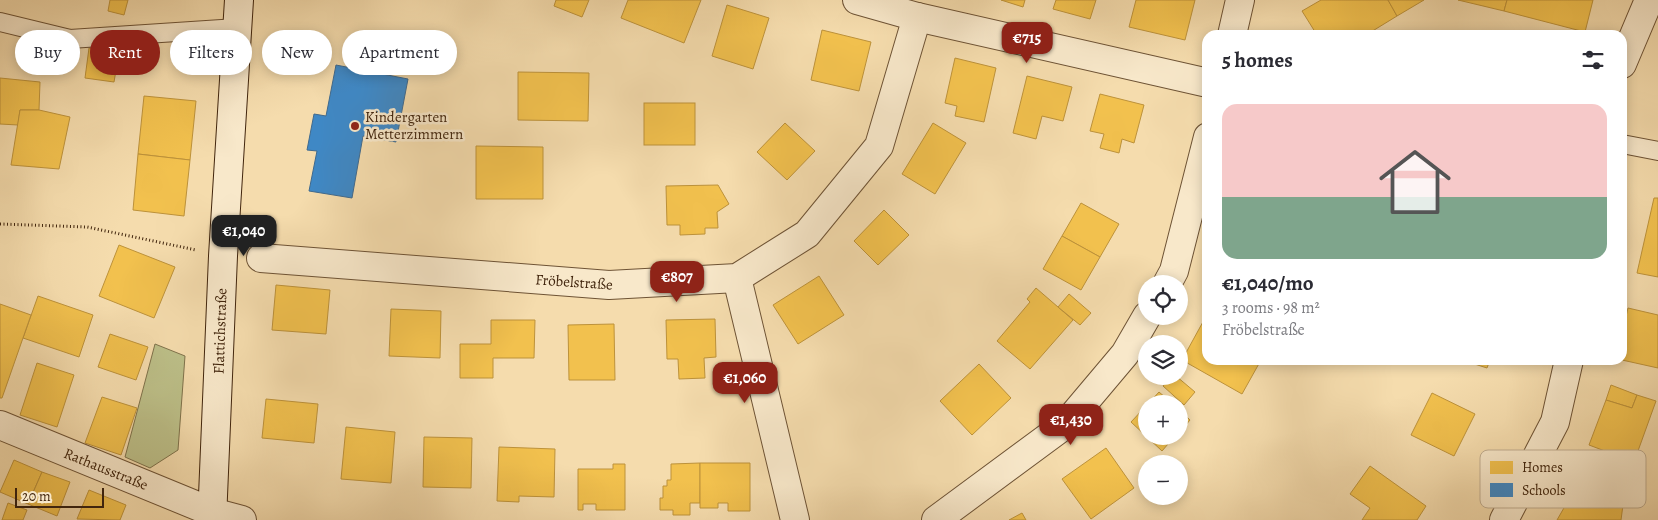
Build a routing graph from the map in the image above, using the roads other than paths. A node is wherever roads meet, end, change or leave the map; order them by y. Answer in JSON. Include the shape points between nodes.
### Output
{"nodes":[{"id":1,"x":239,"y":0,"type":"edge"},
{"id":2,"x":857,"y":0,"type":"edge"},
{"id":3,"x":1240,"y":0,"type":"edge"},
{"id":4,"x":1648,"y":0,"type":"edge"},
{"id":5,"x":917,"y":17,"type":"junction"},
{"id":6,"x":0,"y":22,"type":"edge"},
{"id":7,"x":237,"y":28,"type":"junction"},
{"id":8,"x":1233,"y":30,"type":"edge"},
{"id":9,"x":1627,"y":52,"type":"edge"},
{"id":10,"x":1202,"y":82,"type":"edge"},
{"id":11,"x":1627,"y":145,"type":"edge"},
{"id":12,"x":1658,"y":151,"type":"edge"},
{"id":13,"x":1202,"y":161,"type":"edge"},
{"id":14,"x":261,"y":258,"type":"dead end"},
{"id":15,"x":1172,"y":275,"type":"edge"},
{"id":16,"x":737,"y":278,"type":"junction"},
{"id":17,"x":1142,"y":325,"type":"edge"},
{"id":18,"x":1568,"y":365,"type":"edge"},
{"id":19,"x":0,"y":425,"type":"edge"},
{"id":20,"x":1540,"y":450,"type":"edge"},
{"id":21,"x":1510,"y":508,"type":"edge"},
{"id":22,"x":212,"y":516,"type":"edge"},
{"id":23,"x":242,"y":520,"type":"edge"},
{"id":24,"x":795,"y":520,"type":"edge"},
{"id":25,"x":936,"y":520,"type":"edge"},
{"id":26,"x":1504,"y":520,"type":"edge"}],
"edges":[{"from":1,"to":7,"type":"street","name":"Flattichstraße"},
{"from":2,"to":5,"type":"street"},
{"from":3,"to":8,"type":"street"},
{"from":4,"to":9,"type":"street"},
{"from":5,"to":10,"type":"street"},
{"from":5,"to":16,"type":"street","name":"Fröbelstraße","via":[[879,146],[807,234]]},
{"from":6,"to":7,"type":"lane","via":[[70,39]]},
{"from":7,"to":22,"type":"street","name":"Flattichstraße"},
{"from":11,"to":12,"type":"lane"},
{"from":13,"to":15,"type":"street"},
{"from":14,"to":16,"type":"street","name":"Fröbelstraße","via":[[610,286]]},
{"from":16,"to":24,"type":"street"},
{"from":17,"to":25,"type":"street","via":[[1125,354],[1066,424]]},
{"from":18,"to":20,"type":"street","via":[[1555,422]]},
{"from":19,"to":22,"type":"street","name":"Rathausstraße"},
{"from":21,"to":26,"type":"street"},
{"from":22,"to":23,"type":"street","name":"Rathausstraße"}]}
